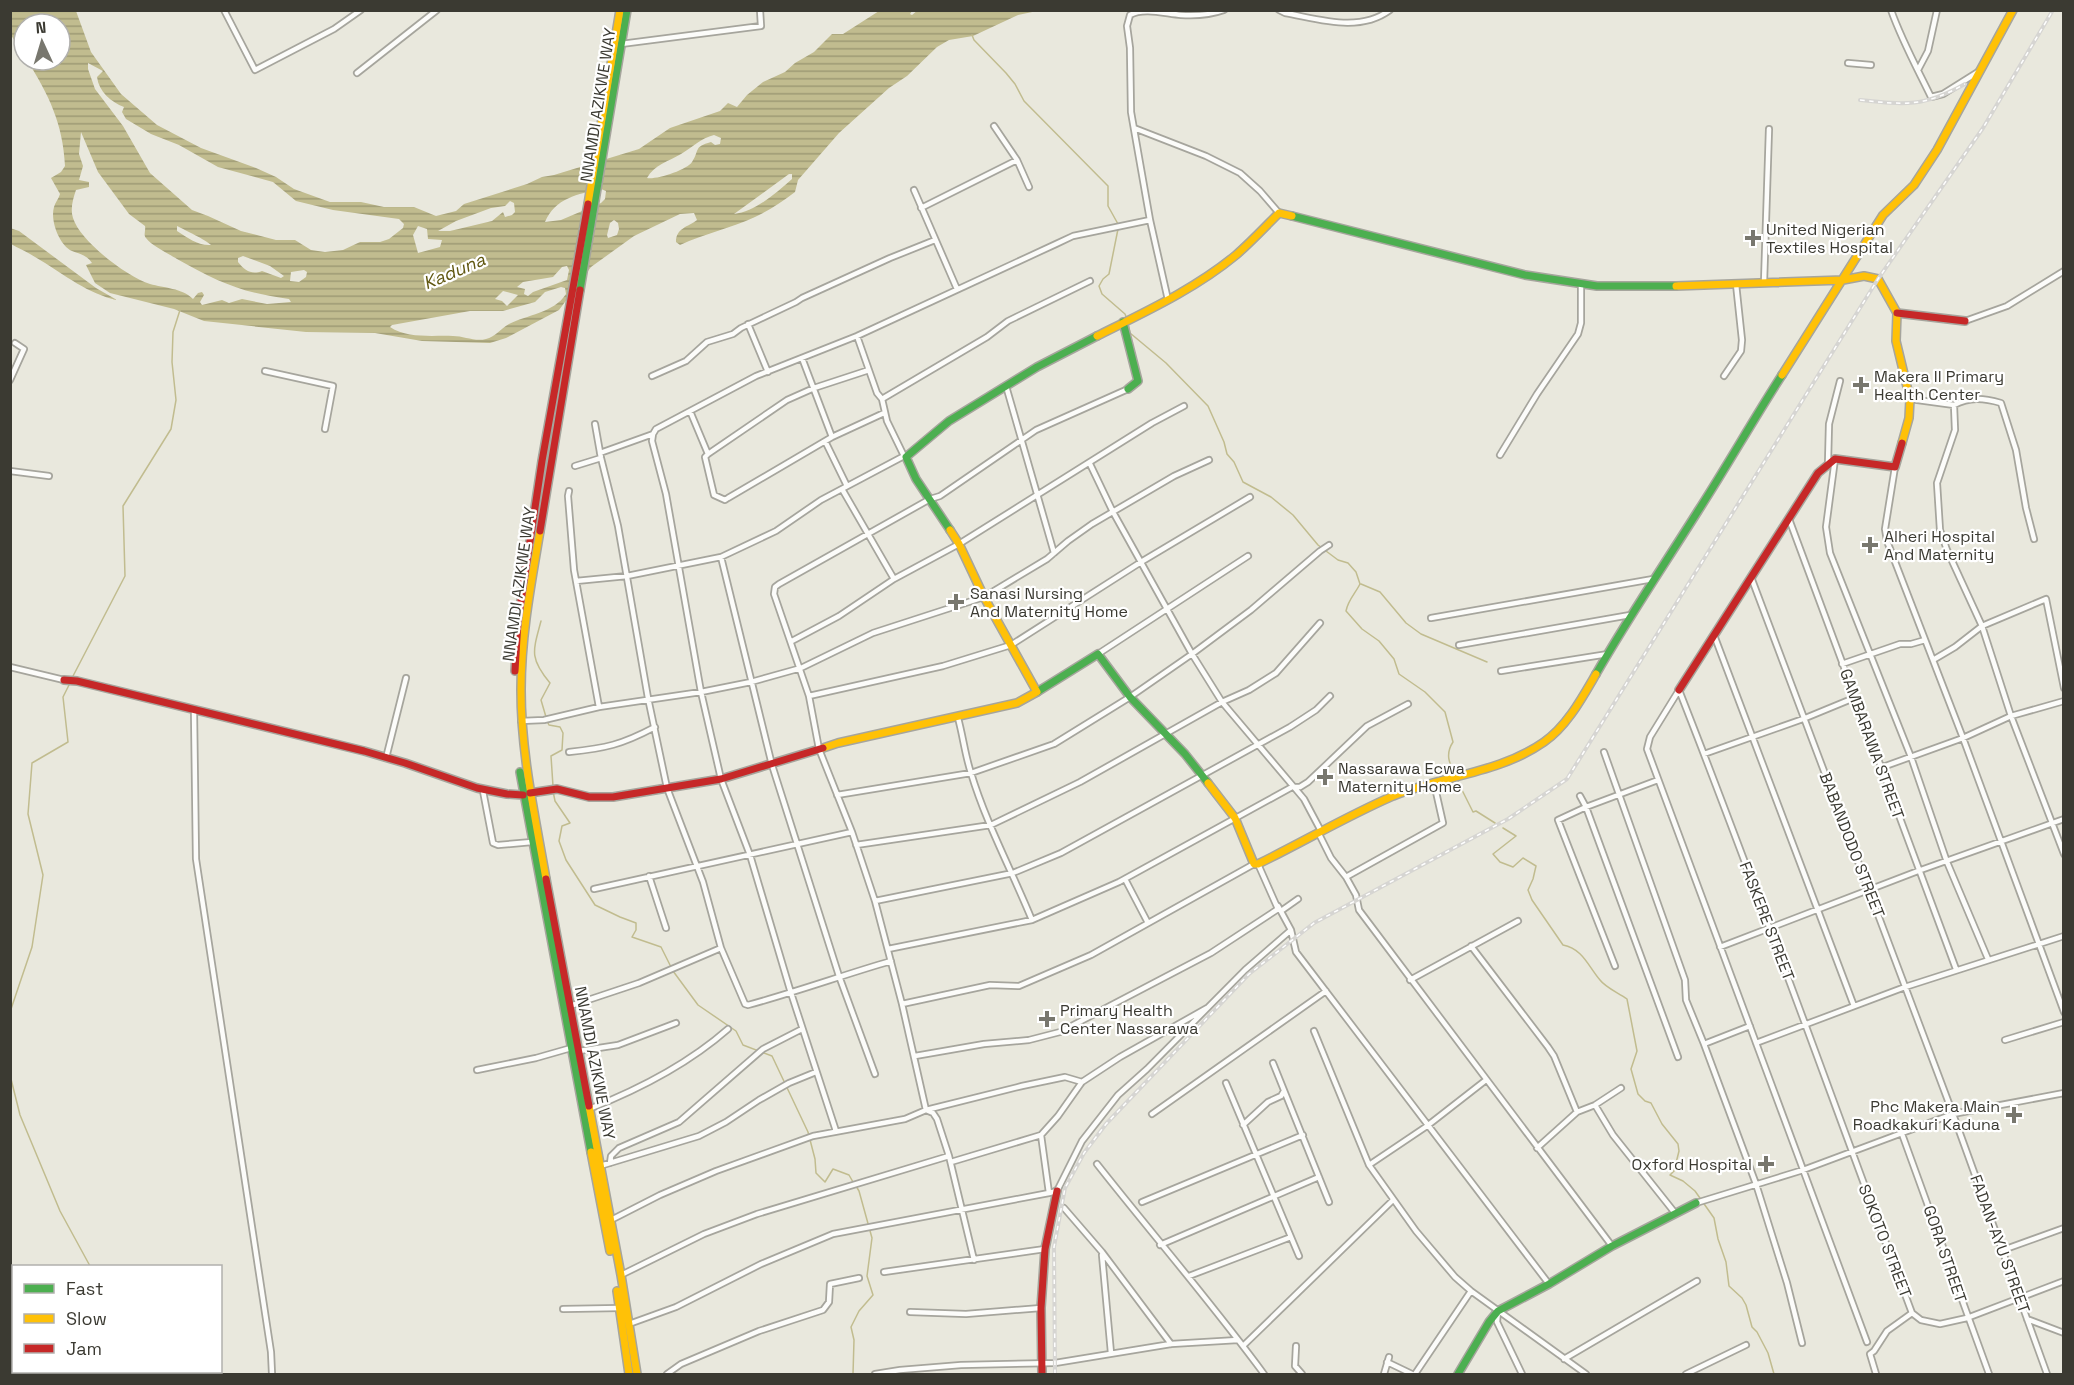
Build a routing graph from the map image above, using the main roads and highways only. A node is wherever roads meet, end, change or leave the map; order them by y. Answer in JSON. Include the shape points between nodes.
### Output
{"nodes":[{"id":1,"x":620,"y":10,"type":"edge"},
{"id":2,"x":627,"y":10,"type":"edge"},
{"id":3,"x":2013,"y":10,"type":"edge"},
{"id":4,"x":603,"y":136,"type":"junction"},
{"id":5,"x":1843,"y":280,"type":"junction"},
{"id":6,"x":574,"y":305,"type":"junction"},
{"id":7,"x":1898,"y":313,"type":"junction"},
{"id":8,"x":1965,"y":321,"type":"road end"},
{"id":9,"x":1123,"y":322,"type":"junction"},
{"id":10,"x":1128,"y":389,"type":"road end"},
{"id":11,"x":64,"y":680,"type":"road end"},
{"id":12,"x":1679,"y":690,"type":"road end"},
{"id":13,"x":1037,"y":692,"type":"junction"},
{"id":14,"x":527,"y":794,"type":"junction"},
{"id":15,"x":575,"y":1050,"type":"junction"},
{"id":16,"x":1053,"y":1192,"type":"road end"},
{"id":17,"x":1696,"y":1203,"type":"road end"},
{"id":18,"x":629,"y":1374,"type":"edge"},
{"id":19,"x":637,"y":1374,"type":"edge"},
{"id":20,"x":1042,"y":1374,"type":"edge"},
{"id":21,"x":1459,"y":1374,"type":"edge"}],
"edges":[{"from":1,"to":4,"type":"main road","name":"NNAMDI AZIKWE WAY"},
{"from":2,"to":4,"type":"main road","name":"NNAMDI AZIKWE WAY"},
{"from":3,"to":5,"type":"main road","via":[[1937,150],[1914,185],[1883,215]]},
{"from":4,"to":6,"type":"main road","name":"NNAMDI AZIKWE WAY"},
{"from":5,"to":7,"type":"main road","via":[[1864,276],[1878,279]]},
{"from":5,"to":9,"type":"main road","via":[[1639,287],[1581,284],[1498,269],[1279,213],[1214,272]]},
{"from":5,"to":13,"type":"main road","via":[[1630,615],[1580,701],[1544,742],[1513,759],[1394,796],[1256,864],[1235,818],[1203,776],[1130,697],[1098,654]]},
{"from":6,"to":14,"type":"main road","name":"NNAMDI AZIKWE WAY","via":[[526,610],[520,677]]},
{"from":6,"to":14,"type":"main road","name":"NNAMDI AZIKWE WAY","via":[[542,461],[516,647],[516,724]]},
{"from":7,"to":8,"type":"main road"},
{"from":7,"to":12,"type":"main road","via":[[1896,341],[1911,399],[1895,467],[1831,461],[1818,473]]},
{"from":9,"to":10,"type":"main road","via":[[1138,381]]},
{"from":9,"to":13,"type":"main road","via":[[1006,386],[950,421],[905,456],[959,544]]},
{"from":11,"to":14,"type":"main road","via":[[407,763],[483,791]]},
{"from":13,"to":14,"type":"main road","via":[[1017,703],[819,749],[721,778],[614,797],[554,790]]},
{"from":14,"to":15,"type":"main road","name":"NNAMDI AZIKWE WAY","via":[[570,1006]]},
{"from":14,"to":15,"type":"main road","name":"NNAMDI AZIKWE WAY","via":[[532,842]]},
{"from":15,"to":18,"type":"main road","name":"NNAMDI AZIKWE WAY"},
{"from":15,"to":19,"type":"main road","name":"NNAMDI AZIKWE WAY","via":[[611,1220]]},
{"from":16,"to":20,"type":"main road","via":[[1041,1308]]},
{"from":17,"to":21,"type":"main road","via":[[1498,1311]]}]}
